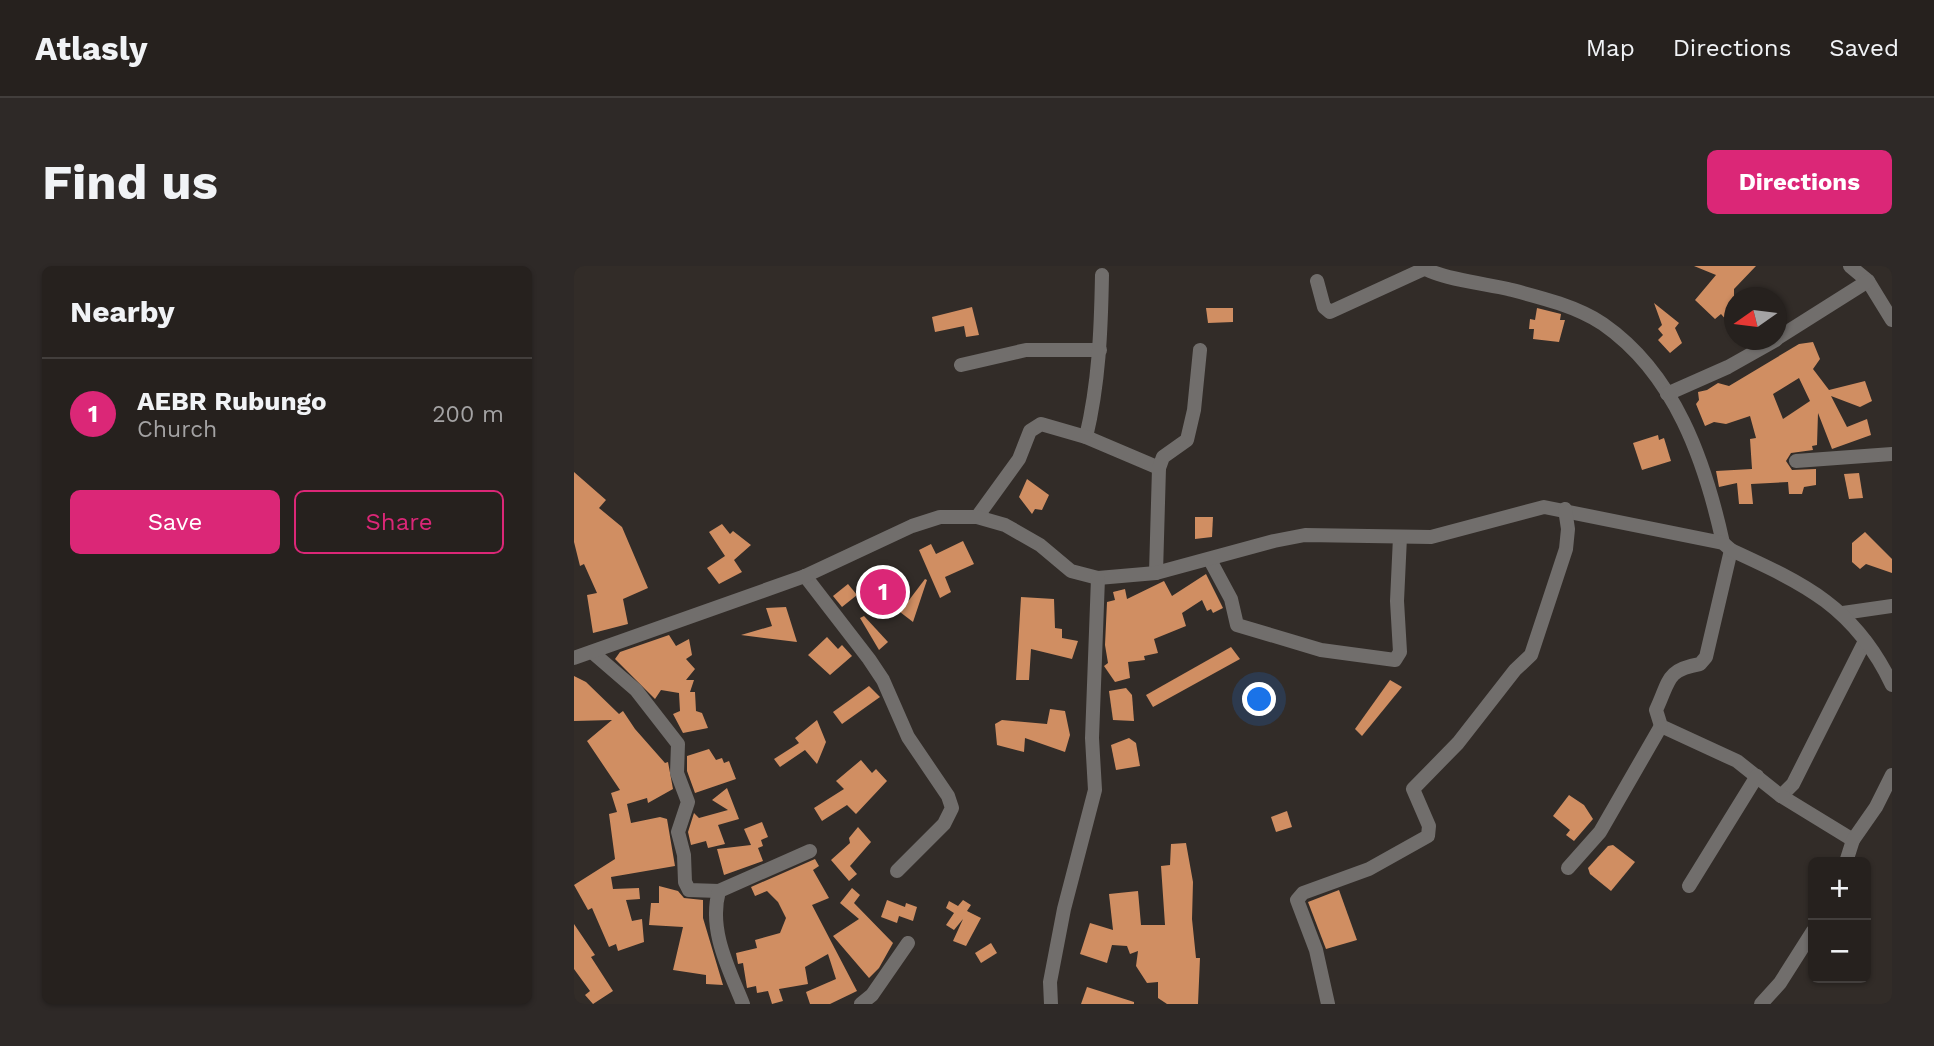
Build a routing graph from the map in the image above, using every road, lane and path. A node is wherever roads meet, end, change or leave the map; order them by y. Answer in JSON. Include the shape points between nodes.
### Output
{"nodes":[{"id":1,"x":1850,"y":266,"type":"edge"},
{"id":2,"x":1423,"y":268,"type":"edge"},
{"id":3,"x":1102,"y":275,"type":"dead end"},
{"id":4,"x":1317,"y":281,"type":"dead end"},
{"id":5,"x":1868,"y":281,"type":"junction"},
{"id":6,"x":1892,"y":320,"type":"edge"},
{"id":7,"x":1787,"y":332,"type":"edge"},
{"id":8,"x":1200,"y":350,"type":"dead end"},
{"id":9,"x":1757,"y":350,"type":"edge"},
{"id":10,"x":1100,"y":351,"type":"junction"},
{"id":11,"x":961,"y":365,"type":"dead end"},
{"id":12,"x":1667,"y":394,"type":"junction"},
{"id":13,"x":1086,"y":437,"type":"junction"},
{"id":14,"x":1892,"y":454,"type":"edge"},
{"id":15,"x":1796,"y":461,"type":"dead end"},
{"id":16,"x":1159,"y":468,"type":"junction"},
{"id":17,"x":1564,"y":509,"type":"junction"},
{"id":18,"x":977,"y":517,"type":"junction"},
{"id":19,"x":1400,"y":537,"type":"junction"},
{"id":20,"x":1727,"y":546,"type":"junction"},
{"id":21,"x":1210,"y":560,"type":"junction"},
{"id":22,"x":1156,"y":573,"type":"junction"},
{"id":23,"x":805,"y":576,"type":"junction"},
{"id":24,"x":1098,"y":578,"type":"junction"},
{"id":25,"x":1892,"y":606,"type":"edge"},
{"id":26,"x":1843,"y":613,"type":"junction"},
{"id":27,"x":1865,"y":640,"type":"junction"},
{"id":28,"x":592,"y":652,"type":"junction"},
{"id":29,"x":574,"y":658,"type":"edge"},
{"id":30,"x":1892,"y":685,"type":"edge"},
{"id":31,"x":1661,"y":726,"type":"junction"},
{"id":32,"x":1892,"y":775,"type":"edge"},
{"id":33,"x":1757,"y":776,"type":"junction"},
{"id":34,"x":1781,"y":796,"type":"junction"},
{"id":35,"x":1853,"y":840,"type":"junction"},
{"id":36,"x":810,"y":850,"type":"dead end"},
{"id":37,"x":1848,"y":857,"type":"edge"},
{"id":38,"x":1568,"y":868,"type":"dead end"},
{"id":39,"x":897,"y":871,"type":"dead end"},
{"id":40,"x":1689,"y":886,"type":"dead end"},
{"id":41,"x":719,"y":891,"type":"junction"},
{"id":42,"x":1808,"y":939,"type":"edge"},
{"id":43,"x":908,"y":943,"type":"dead end"},
{"id":44,"x":743,"y":1004,"type":"edge"},
{"id":45,"x":861,"y":1004,"type":"edge"},
{"id":46,"x":1051,"y":1004,"type":"edge"},
{"id":47,"x":1328,"y":1004,"type":"edge"},
{"id":48,"x":1761,"y":1004,"type":"edge"}],
"edges":[{"from":1,"to":5,"type":"street"},
{"from":2,"to":4,"type":"street","via":[[1330,312],[1324,307]]},
{"from":2,"to":12,"type":"street","via":[[1439,276],[1524,293],[1589,316],[1635,351]]},
{"from":3,"to":10,"type":"street"},
{"from":5,"to":6,"type":"street"},
{"from":5,"to":7,"type":"street"},
{"from":8,"to":16,"type":"street","via":[[1187,440],[1163,457]]},
{"from":9,"to":12,"type":"street"},
{"from":10,"to":11,"type":"street","via":[[1026,350]]},
{"from":10,"to":13,"type":"street"},
{"from":12,"to":20,"type":"street","via":[[1709,478]]},
{"from":13,"to":16,"type":"street"},
{"from":13,"to":18,"type":"street","via":[[1034,426],[1019,458]]},
{"from":14,"to":15,"type":"street"},
{"from":16,"to":22,"type":"street"},
{"from":17,"to":19,"type":"street","via":[[1531,509],[1442,535]]},
{"from":17,"to":20,"type":"street"},
{"from":17,"to":47,"type":"street","via":[[1566,549],[1531,654],[1458,743],[1413,789],[1429,826],[1428,836],[1369,869],[1297,900],[1316,950]]},
{"from":18,"to":23,"type":"street","via":[[940,517],[912,526]]},
{"from":18,"to":24,"type":"street","via":[[1005,525],[1040,545],[1071,571]]},
{"from":19,"to":21,"type":"street","via":[[1305,536]]},
{"from":19,"to":21,"type":"street","via":[[1399,658],[1395,660],[1321,650],[1237,625],[1231,599]]},
{"from":20,"to":26,"type":"street","via":[[1803,584]]},
{"from":20,"to":31,"type":"street","via":[[1706,657],[1700,664],[1674,672],[1656,709]]},
{"from":21,"to":22,"type":"street"},
{"from":22,"to":24,"type":"street"},
{"from":23,"to":28,"type":"street"},
{"from":23,"to":39,"type":"street","via":[[876,670],[908,737],[952,808],[944,824]]},
{"from":24,"to":46,"type":"street","via":[[1092,738],[1095,790],[1064,909],[1050,982]]},
{"from":25,"to":26,"type":"street"},
{"from":26,"to":27,"type":"street"},
{"from":27,"to":30,"type":"street"},
{"from":27,"to":34,"type":"street","via":[[1793,783]]},
{"from":28,"to":29,"type":"street"},
{"from":28,"to":41,"type":"street","via":[[636,690],[676,739],[677,773],[688,802],[678,832],[685,882],[689,890]]},
{"from":31,"to":33,"type":"street","via":[[1737,761]]},
{"from":31,"to":38,"type":"street","via":[[1600,832]]},
{"from":32,"to":35,"type":"street"},
{"from":33,"to":34,"type":"street"},
{"from":33,"to":40,"type":"street"},
{"from":34,"to":35,"type":"street"},
{"from":35,"to":37,"type":"street"},
{"from":36,"to":41,"type":"street"},
{"from":41,"to":44,"type":"street","via":[[714,909],[719,938]]},
{"from":42,"to":48,"type":"street"},
{"from":43,"to":45,"type":"street"}]}
